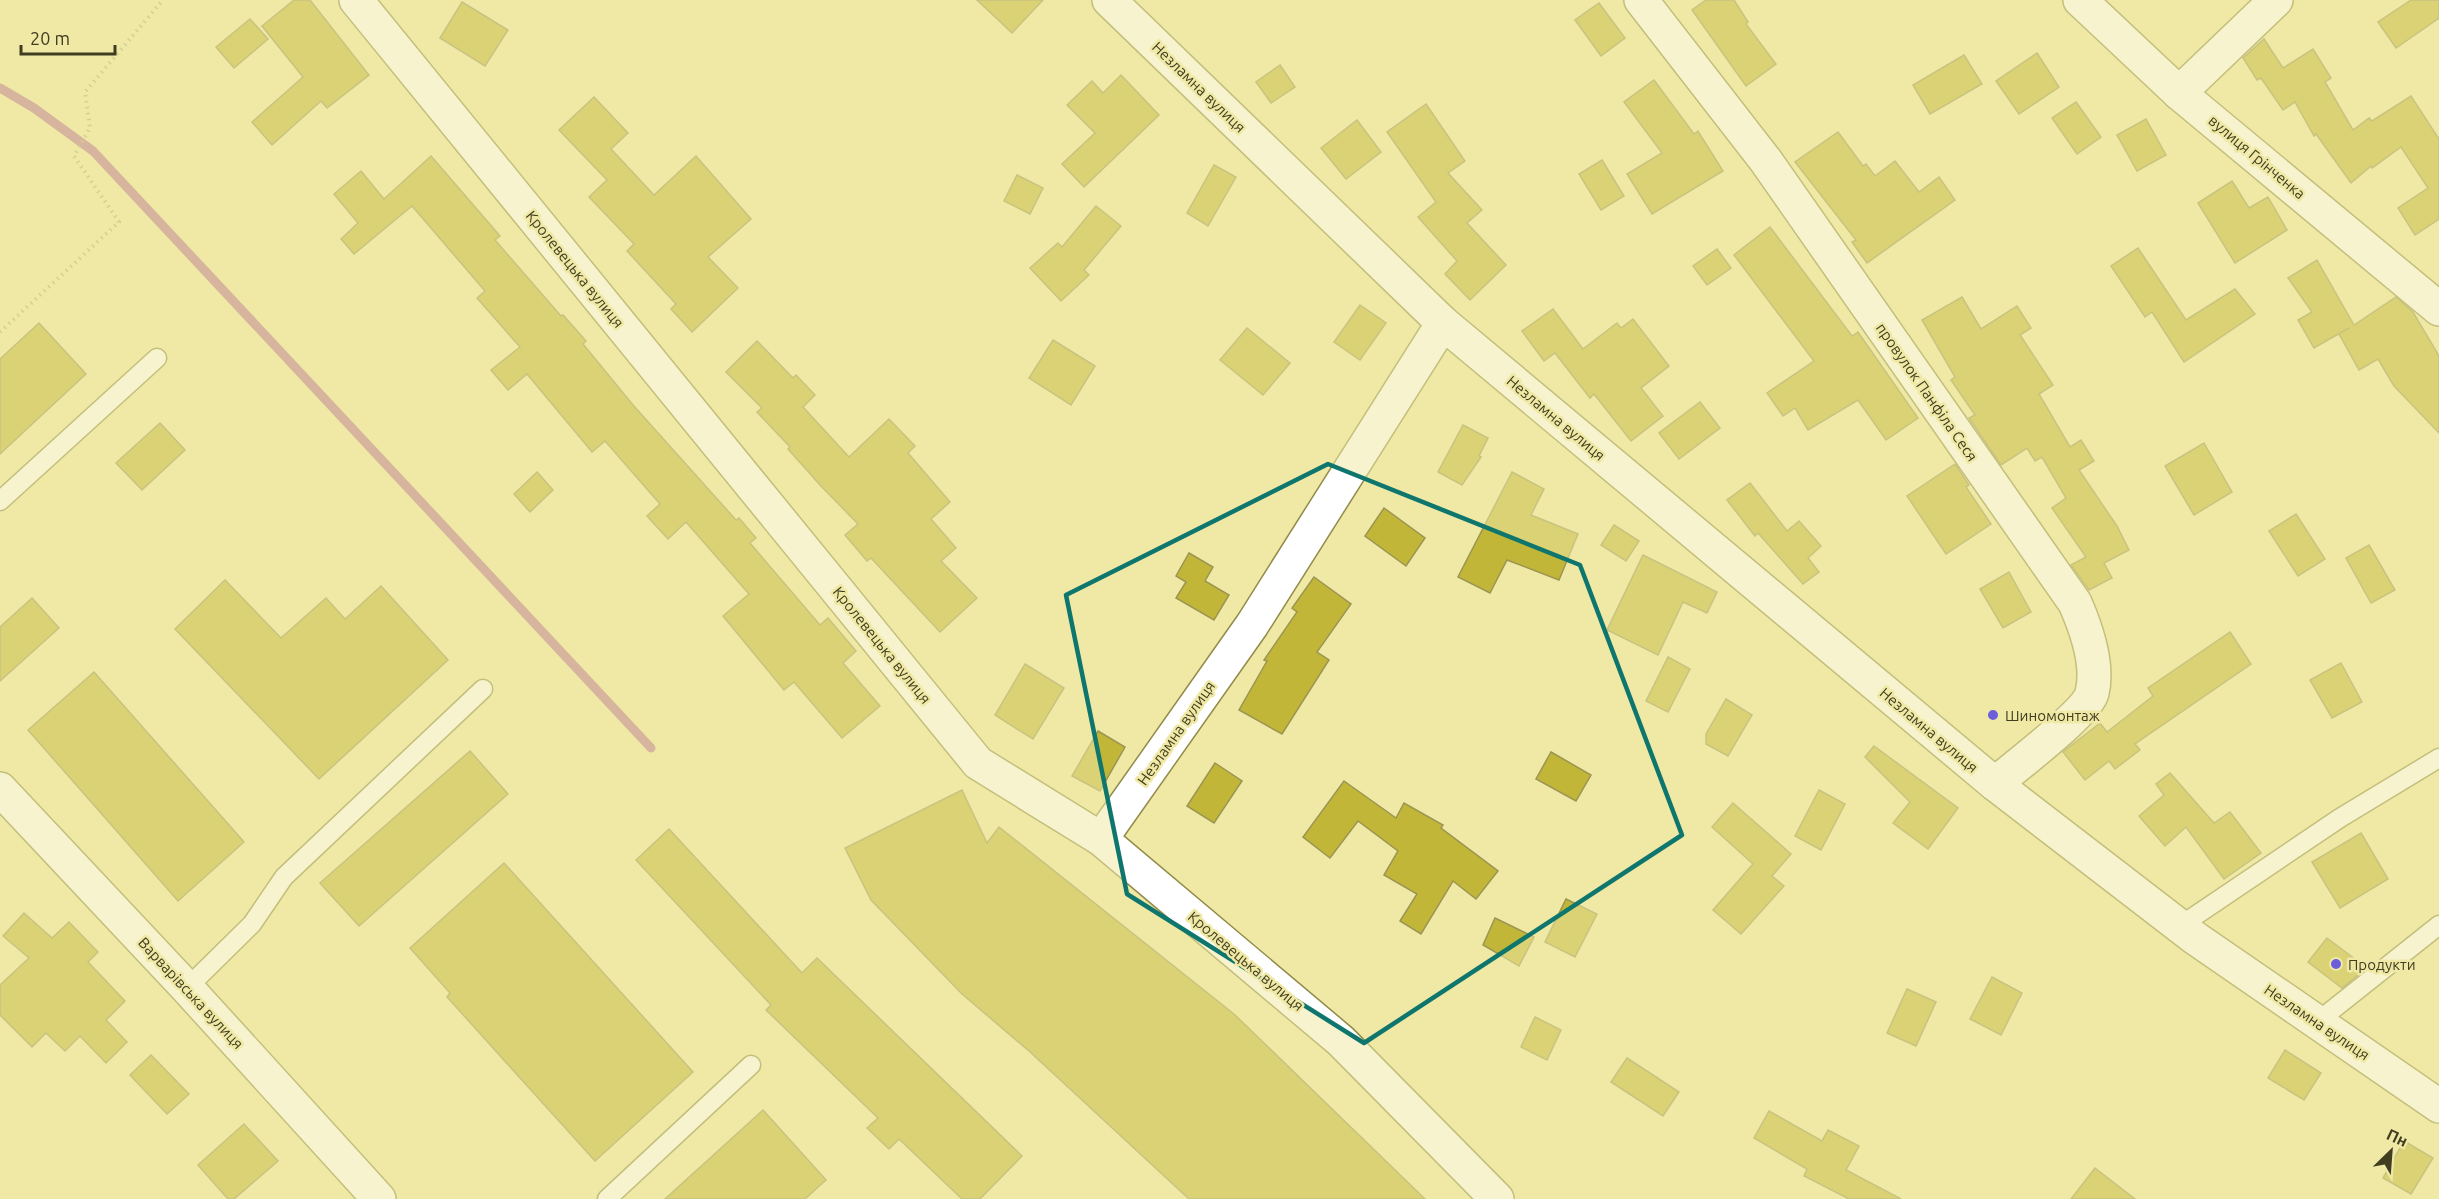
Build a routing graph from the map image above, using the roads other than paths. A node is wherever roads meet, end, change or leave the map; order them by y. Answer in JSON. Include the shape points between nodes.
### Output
{"nodes":[{"id":1,"x":356,"y":0,"type":"edge"},
{"id":2,"x":1109,"y":0,"type":"edge"},
{"id":3,"x":1641,"y":0,"type":"edge"},
{"id":4,"x":2080,"y":0,"type":"edge"},
{"id":5,"x":2276,"y":0,"type":"edge"},
{"id":6,"x":2179,"y":93,"type":"junction"},
{"id":7,"x":2439,"y":309,"type":"edge"},
{"id":8,"x":1443,"y":324,"type":"junction"},
{"id":9,"x":157,"y":358,"type":"dead end"},
{"id":10,"x":0,"y":501,"type":"edge"},
{"id":11,"x":483,"y":689,"type":"dead end"},
{"id":12,"x":2439,"y":758,"type":"edge"},
{"id":13,"x":1995,"y":784,"type":"junction"},
{"id":14,"x":0,"y":789,"type":"edge"},
{"id":15,"x":1101,"y":839,"type":"junction"},
{"id":16,"x":2439,"y":925,"type":"edge"},
{"id":17,"x":2180,"y":926,"type":"junction"},
{"id":18,"x":187,"y":988,"type":"junction"},
{"id":19,"x":2317,"y":1022,"type":"junction"},
{"id":20,"x":751,"y":1065,"type":"dead end"},
{"id":21,"x":2439,"y":1106,"type":"edge"},
{"id":22,"x":379,"y":1199,"type":"edge"},
{"id":23,"x":607,"y":1199,"type":"edge"},
{"id":24,"x":1497,"y":1199,"type":"edge"}],
"edges":[{"from":1,"to":15,"type":"street","name":"Кролевецька вулиця","via":[[978,763]]},
{"from":2,"to":8,"type":"street","name":"Незламна вулиця"},
{"from":3,"to":13,"type":"street","name":"провулок Панфіла Сеся","via":[[1766,161],[2075,603],[2088,633],[2092,694],[2074,716]]},
{"from":4,"to":6,"type":"street","name":"вулиця Грінченка"},
{"from":5,"to":6,"type":"street"},
{"from":6,"to":7,"type":"street","name":"вулиця Грінченка"},
{"from":8,"to":13,"type":"street","name":"Незламна вулиця"},
{"from":8,"to":15,"type":"street","name":"Незламна вулиця","via":[[1252,625]]},
{"from":9,"to":10,"type":"lane"},
{"from":11,"to":18,"type":"lane","via":[[284,877],[252,924]]},
{"from":12,"to":17,"type":"lane","via":[[2340,818]]},
{"from":13,"to":17,"type":"street","name":"Незламна вулиця"},
{"from":14,"to":18,"type":"street","name":"Варварівська вулиця"},
{"from":15,"to":24,"type":"street","name":"Кролевецька вулиця","via":[[1341,1041]]},
{"from":16,"to":19,"type":"lane"},
{"from":17,"to":19,"type":"street","name":"Незламна вулиця"},
{"from":18,"to":22,"type":"street","name":"Варварівська вулиця"},
{"from":19,"to":21,"type":"street","name":"Незламна вулиця"},
{"from":20,"to":23,"type":"lane"}]}
